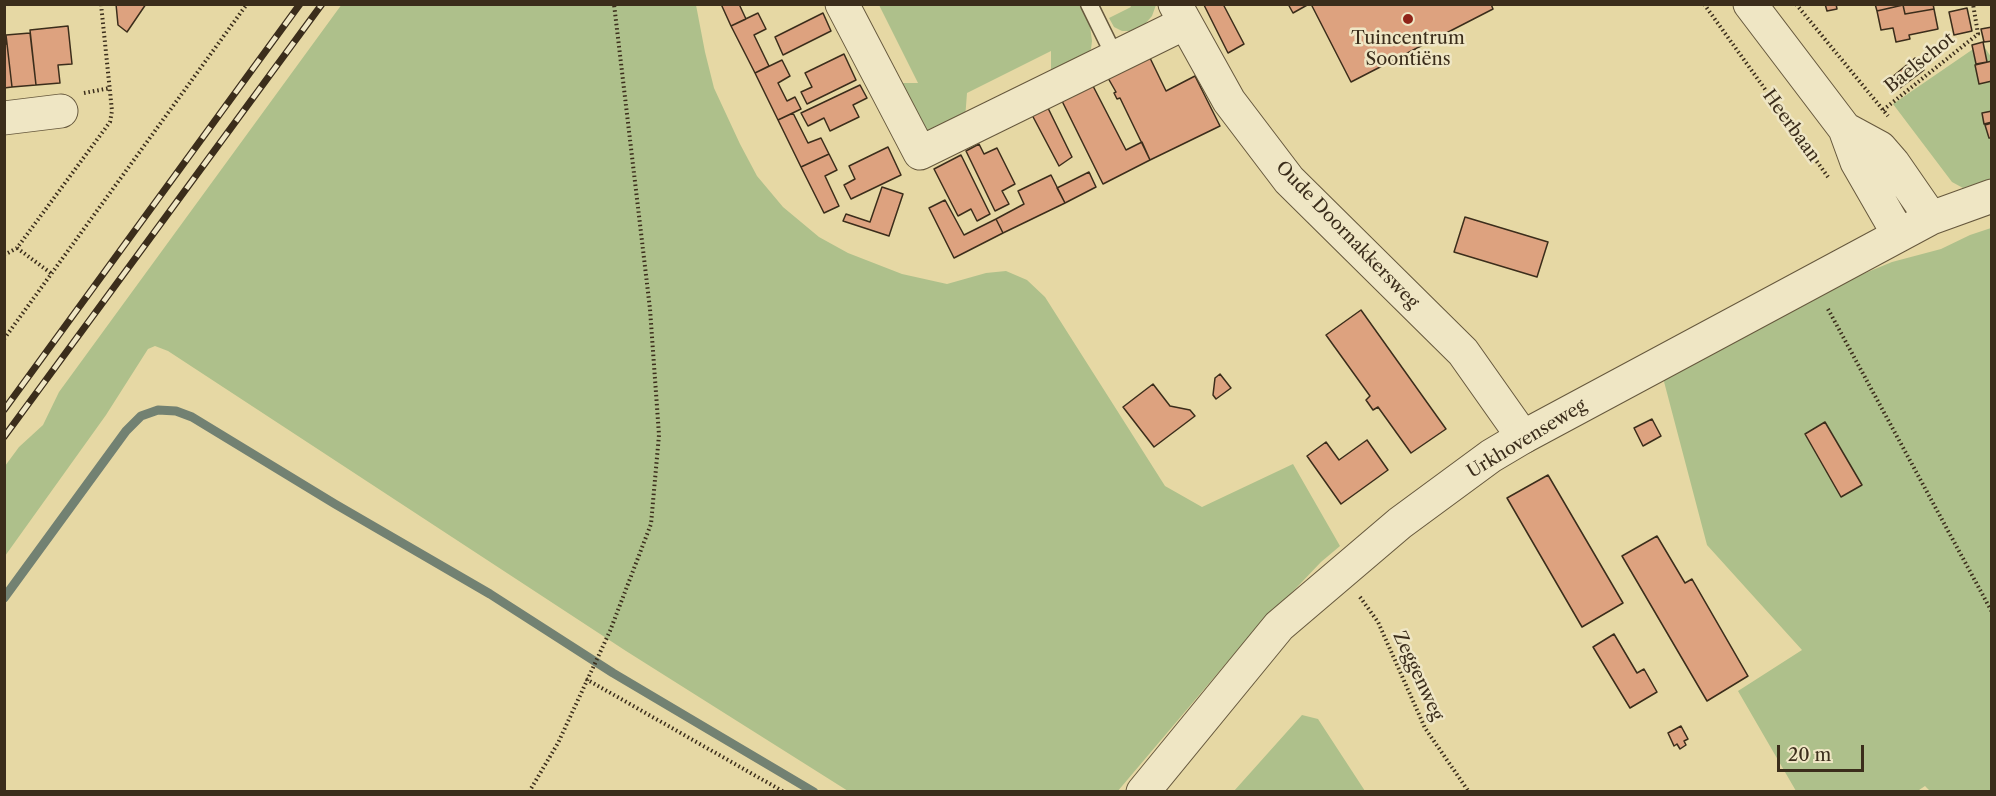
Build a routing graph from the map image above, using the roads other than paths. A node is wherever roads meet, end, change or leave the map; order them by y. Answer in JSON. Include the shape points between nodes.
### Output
{"nodes":[{"id":1,"x":842,"y":4,"type":"edge"},
{"id":2,"x":1089,"y":4,"type":"edge"},
{"id":3,"x":1750,"y":4,"type":"edge"},
{"id":4,"x":1180,"y":14,"type":"edge"},
{"id":5,"x":1115,"y":57,"type":"junction"},
{"id":6,"x":61,"y":111,"type":"dead end"},
{"id":7,"x":4,"y":118,"type":"edge"},
{"id":8,"x":1845,"y":129,"type":"junction"},
{"id":9,"x":1992,"y":196,"type":"edge"},
{"id":10,"x":1931,"y":218,"type":"junction"},
{"id":11,"x":1899,"y":235,"type":"junction"},
{"id":12,"x":1523,"y":437,"type":"junction"},
{"id":13,"x":1143,"y":792,"type":"edge"}],
"edges":[{"from":1,"to":5,"type":"street","name":"Oude Doornakkersweg","via":[[920,153]]},
{"from":2,"to":5,"type":"lane"},
{"from":3,"to":8,"type":"street"},
{"from":4,"to":5,"type":"street","name":"Oude Doornakkersweg"},
{"from":4,"to":12,"type":"street","name":"Oude Doornakkersweg","via":[[1229,101],[1289,180],[1463,352]]},
{"from":6,"to":7,"type":"street"},
{"from":8,"to":10,"type":"street","via":[[1880,148]]},
{"from":8,"to":11,"type":"street","via":[[1857,162]]},
{"from":9,"to":10,"type":"street","name":"Urkhovenseweg"},
{"from":10,"to":11,"type":"street","name":"Urkhovenseweg"},
{"from":11,"to":12,"type":"street","name":"Urkhovenseweg"},
{"from":12,"to":13,"type":"street","name":"Urkhovenseweg","via":[[1400,523],[1279,626]]}]}
